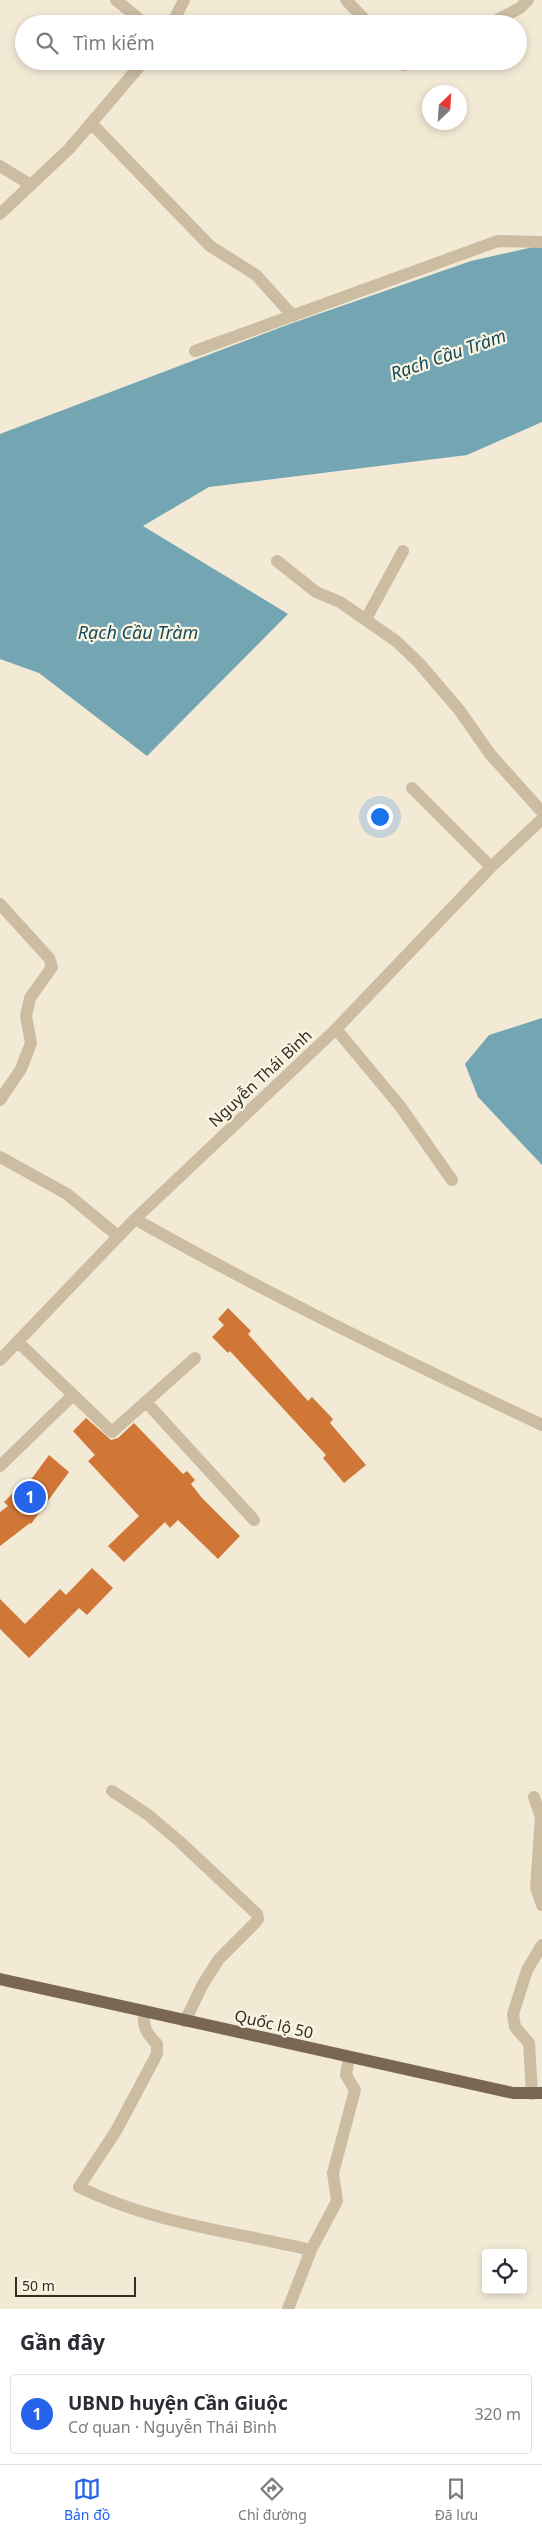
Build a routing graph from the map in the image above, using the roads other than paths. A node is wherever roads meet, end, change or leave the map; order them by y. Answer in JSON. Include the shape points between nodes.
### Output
{"nodes":[{"id":1,"x":116,"y":0,"type":"edge"},
{"id":2,"x":184,"y":0,"type":"edge"},
{"id":3,"x":346,"y":0,"type":"edge"},
{"id":4,"x":528,"y":0,"type":"edge"},
{"id":5,"x":134,"y":15,"type":"edge"},
{"id":6,"x":176,"y":15,"type":"edge"},
{"id":7,"x":360,"y":15,"type":"edge"},
{"id":8,"x":506,"y":15,"type":"edge"},
{"id":9,"x":136,"y":70,"type":"edge"},
{"id":10,"x":91,"y":123,"type":"junction"},
{"id":11,"x":0,"y":166,"type":"edge"},
{"id":12,"x":31,"y":185,"type":"junction"},
{"id":13,"x":0,"y":214,"type":"edge"},
{"id":14,"x":542,"y":242,"type":"edge"},
{"id":15,"x":293,"y":316,"type":"junction"},
{"id":16,"x":194,"y":351,"type":"dead end"},
{"id":17,"x":403,"y":551,"type":"dead end"},
{"id":18,"x":277,"y":561,"type":"dead end"},
{"id":19,"x":366,"y":619,"type":"junction"},
{"id":20,"x":412,"y":788,"type":"dead end"},
{"id":21,"x":542,"y":812,"type":"edge"},
{"id":22,"x":542,"y":819,"type":"edge"},
{"id":23,"x":491,"y":867,"type":"junction"},
{"id":24,"x":0,"y":904,"type":"edge"},
{"id":25,"x":336,"y":1029,"type":"junction"},
{"id":26,"x":0,"y":1100,"type":"edge"},
{"id":27,"x":0,"y":1157,"type":"edge"},
{"id":28,"x":452,"y":1180,"type":"dead end"},
{"id":29,"x":135,"y":1219,"type":"junction"},
{"id":30,"x":118,"y":1236,"type":"junction"},
{"id":31,"x":18,"y":1342,"type":"junction"},
{"id":32,"x":195,"y":1358,"type":"dead end"},
{"id":33,"x":0,"y":1360,"type":"edge"},
{"id":34,"x":73,"y":1395,"type":"junction"},
{"id":35,"x":146,"y":1402,"type":"junction"},
{"id":36,"x":542,"y":1425,"type":"edge"},
{"id":37,"x":0,"y":1466,"type":"edge"},
{"id":38,"x":254,"y":1520,"type":"dead end"},
{"id":39,"x":112,"y":1792,"type":"dead end"},
{"id":40,"x":534,"y":1797,"type":"dead end"},
{"id":41,"x":542,"y":1905,"type":"edge"},
{"id":42,"x":542,"y":1945,"type":"edge"},
{"id":43,"x":0,"y":1979,"type":"edge"},
{"id":44,"x":144,"y":2012,"type":"junction"},
{"id":45,"x":186,"y":2021,"type":"junction"},
{"id":46,"x":349,"y":2057,"type":"junction"},
{"id":47,"x":537,"y":2094,"type":"edge"},
{"id":48,"x":311,"y":2250,"type":"junction"},
{"id":49,"x":288,"y":2309,"type":"edge"}],
"edges":[{"from":1,"to":5,"type":"street"},
{"from":2,"to":6,"type":"street"},
{"from":3,"to":7,"type":"street"},
{"from":4,"to":8,"type":"street"},
{"from":9,"to":10,"type":"street"},
{"from":10,"to":12,"type":"street"},
{"from":10,"to":15,"type":"street","via":[[210,246],[256,275]]},
{"from":11,"to":12,"type":"street"},
{"from":12,"to":13,"type":"street"},
{"from":14,"to":15,"type":"street","via":[[498,241]]},
{"from":15,"to":16,"type":"street"},
{"from":17,"to":19,"type":"street"},
{"from":18,"to":19,"type":"street","via":[[316,592],[340,602]]},
{"from":19,"to":21,"type":"street","via":[[418,663],[460,711],[490,754]]},
{"from":20,"to":23,"type":"street"},
{"from":22,"to":23,"type":"street","name":"Nguyễn Thái Bình"},
{"from":23,"to":25,"type":"street","name":"Nguyễn Thái Bình"},
{"from":24,"to":26,"type":"street","via":[[49,958],[52,967],[30,998],[26,1016],[31,1043]]},
{"from":25,"to":28,"type":"street","via":[[400,1106]]},
{"from":25,"to":29,"type":"street","name":"Nguyễn Thái Bình"},
{"from":27,"to":30,"type":"street","via":[[67,1194]]},
{"from":29,"to":30,"type":"street","name":"Nguyễn Thái Bình"},
{"from":29,"to":36,"type":"street","via":[[222,1267]]},
{"from":30,"to":31,"type":"street","name":"Nguyễn Thái Bình"},
{"from":31,"to":33,"type":"street","name":"Nguyễn Thái Bình"},
{"from":31,"to":34,"type":"street"},
{"from":32,"to":35,"type":"street"},
{"from":34,"to":35,"type":"street","via":[[112,1432]]},
{"from":34,"to":37,"type":"street"},
{"from":35,"to":38,"type":"street"},
{"from":39,"to":45,"type":"street","via":[[147,1814],[257,1914],[255,1923],[219,1959]]},
{"from":40,"to":41,"type":"street","via":[[541,1817],[536,1888]]},
{"from":42,"to":47,"type":"street","via":[[527,1970],[513,2014],[515,2027],[529,2043]]},
{"from":43,"to":44,"type":"main road","name":"Quốc lộ 50"},
{"from":44,"to":45,"type":"main road","name":"Quốc lộ 50"},
{"from":44,"to":48,"type":"street","via":[[143,2024],[157,2044],[157,2054],[116,2131],[79,2187],[115,2203],[159,2216]]},
{"from":45,"to":46,"type":"main road","name":"Quốc lộ 50"},
{"from":46,"to":47,"type":"main road","name":"Quốc lộ 50","via":[[513,2093]]},
{"from":46,"to":48,"type":"street","via":[[346,2075],[356,2090],[347,2113],[347,2125],[333,2173],[337,2201]]},
{"from":48,"to":49,"type":"street"}]}
